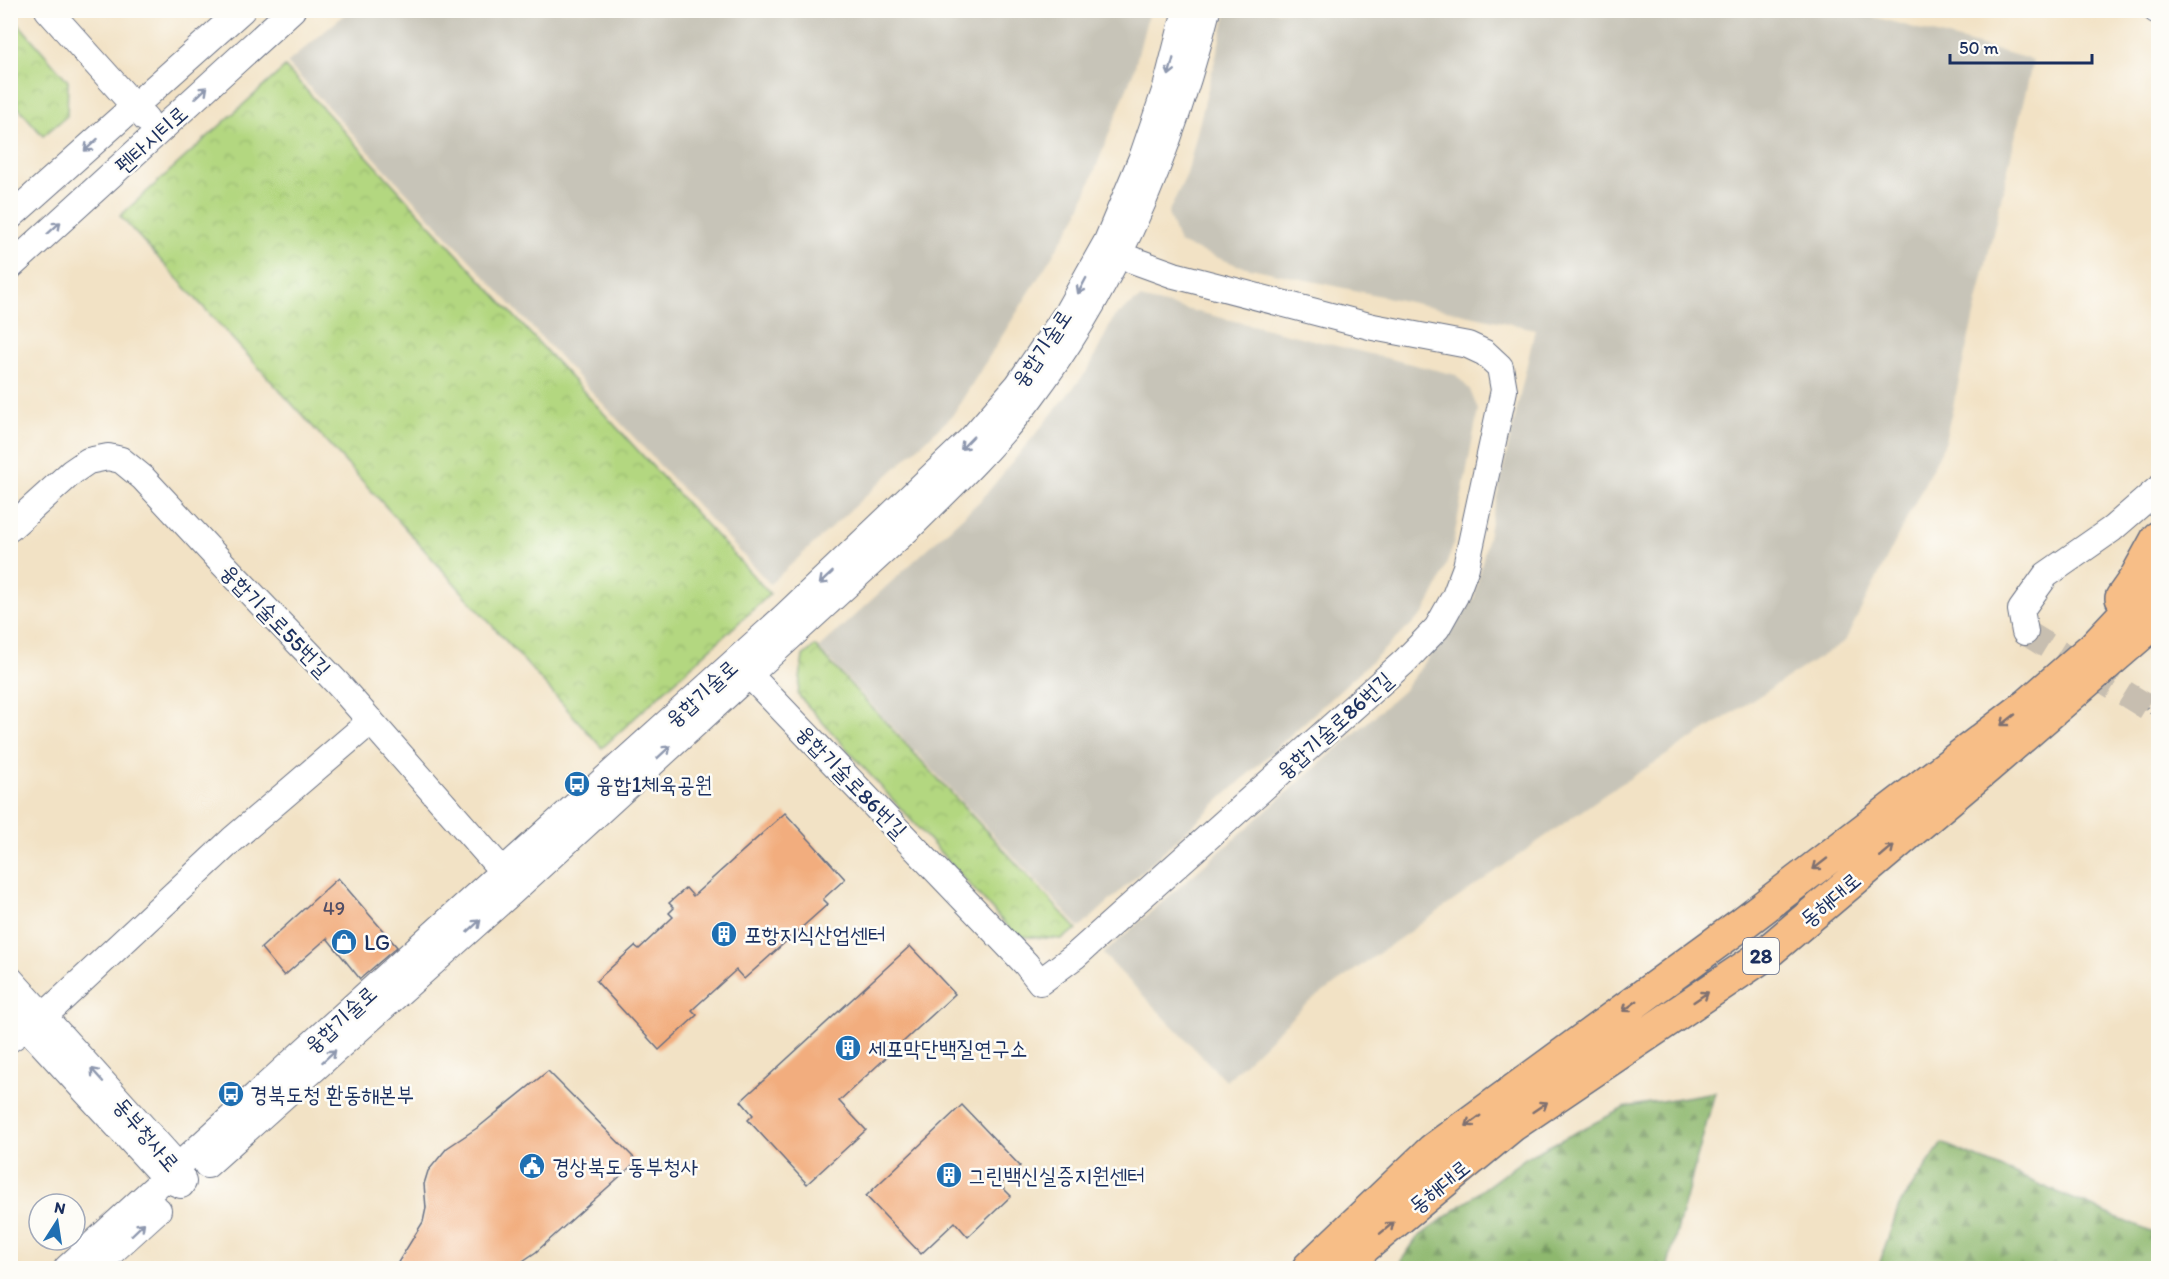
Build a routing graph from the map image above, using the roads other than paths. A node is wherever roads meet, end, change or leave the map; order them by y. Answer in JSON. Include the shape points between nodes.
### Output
{"nodes":[{"id":1,"x":48,"y":10,"type":"edge"},
{"id":2,"x":242,"y":10,"type":"edge"},
{"id":3,"x":292,"y":10,"type":"edge"},
{"id":4,"x":1186,"y":10,"type":"edge"},
{"id":5,"x":1207,"y":10,"type":"edge"},
{"id":6,"x":134,"y":106,"type":"junction"},
{"id":7,"x":158,"y":132,"type":"junction"},
{"id":8,"x":10,"y":217,"type":"edge"},
{"id":9,"x":1110,"y":252,"type":"junction"},
{"id":10,"x":10,"y":267,"type":"edge"},
{"id":11,"x":2158,"y":489,"type":"edge"},
{"id":12,"x":10,"y":528,"type":"edge"},
{"id":13,"x":2158,"y":538,"type":"edge"},
{"id":14,"x":2158,"y":579,"type":"edge"},
{"id":15,"x":2158,"y":619,"type":"edge"},
{"id":16,"x":2025,"y":632,"type":"dead end"},
{"id":17,"x":2158,"y":633,"type":"edge"},
{"id":18,"x":742,"y":668,"type":"junction"},
{"id":19,"x":2053,"y":683,"type":"junction"},
{"id":20,"x":371,"y":721,"type":"junction"},
{"id":21,"x":2038,"y":724,"type":"junction"},
{"id":22,"x":510,"y":880,"type":"junction"},
{"id":23,"x":10,"y":979,"type":"edge"},
{"id":24,"x":25,"y":1025,"type":"edge"},
{"id":25,"x":10,"y":1059,"type":"edge"},
{"id":26,"x":176,"y":1177,"type":"junction"},
{"id":27,"x":67,"y":1269,"type":"edge"},
{"id":28,"x":94,"y":1269,"type":"edge"},
{"id":29,"x":1309,"y":1269,"type":"edge"},
{"id":30,"x":1345,"y":1269,"type":"edge"}],
"edges":[{"from":1,"to":6,"type":"street"},
{"from":2,"to":6,"type":"street","name":"펜타시티로"},
{"from":7,"to":3,"type":"street","name":"펜타시티로","one_way":true},
{"from":4,"to":9,"type":"street","name":"융합기술로","one_way":true,"via":[[1166,88]]},
{"from":5,"to":9,"type":"street","name":"융합기술로","via":[[1184,91],[1143,203]]},
{"from":6,"to":7,"type":"street"},
{"from":6,"to":8,"type":"street","name":"펜타시티로","one_way":true},
{"from":10,"to":7,"type":"street","name":"펜타시티로","one_way":true},
{"from":9,"to":18,"type":"street","name":"융합기술로","via":[[1018,385],[972,439]]},
{"from":9,"to":18,"type":"street","name":"융합기술로86번길","via":[[1174,275],[1373,327],[1468,345],[1485,353],[1500,367],[1504,390],[1466,567],[1437,628],[1404,662],[1075,956],[1040,982]]},
{"from":11,"to":16,"type":"street","via":[[2112,529],[2046,575],[2021,610]]},
{"from":12,"to":20,"type":"street","name":"융합기술로55번길","via":[[88,461],[108,457],[121,460],[143,478]]},
{"from":13,"to":19,"type":"main road","via":[[2136,578],[2094,636]]},
{"from":14,"to":19,"type":"main road"},
{"from":15,"to":21,"type":"main road","name":"동해대로","number":"28"},
{"from":17,"to":21,"type":"main road"},
{"from":18,"to":22,"type":"street","name":"융합기술로"},
{"from":19,"to":29,"type":"main road","one_way":true,"via":[[1743,923],[1433,1150]]},
{"from":20,"to":22,"type":"street","name":"융합기술로55번길"},
{"from":20,"to":24,"type":"street"},
{"from":30,"to":21,"type":"main road","name":"동해대로","number":"28","one_way":true,"via":[[1365,1246],[1512,1125],[1764,955]]},
{"from":22,"to":26,"type":"street","name":"융합기술로"},
{"from":23,"to":24,"type":"street","name":"동부청사로"},
{"from":24,"to":25,"type":"street"},
{"from":24,"to":26,"type":"street","name":"동부청사로"},
{"from":26,"to":27,"type":"street","name":"융합기술로"},
{"from":28,"to":26,"type":"street","name":"융합기술로","one_way":true}]}
